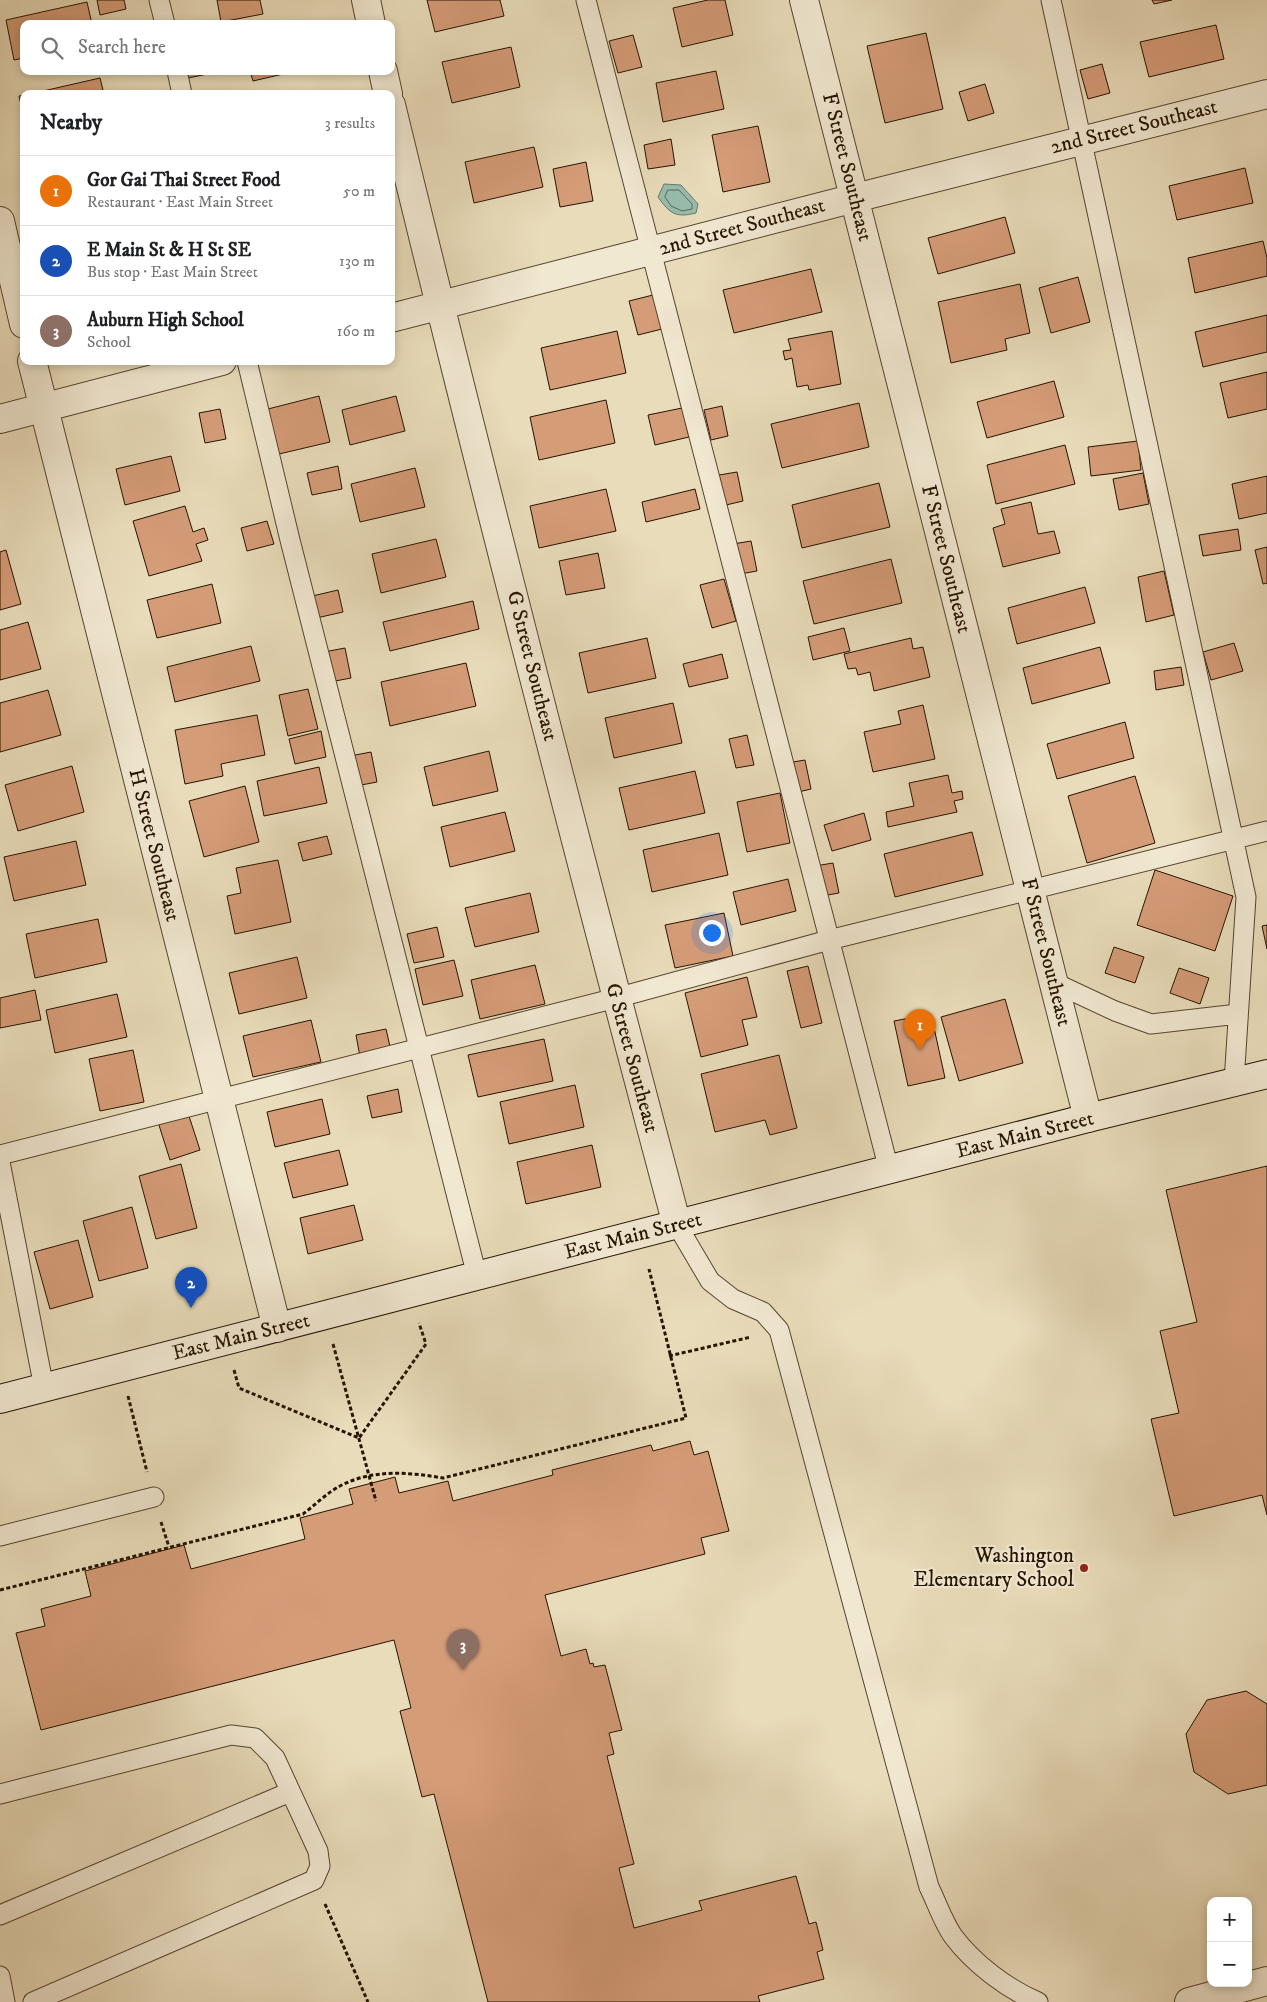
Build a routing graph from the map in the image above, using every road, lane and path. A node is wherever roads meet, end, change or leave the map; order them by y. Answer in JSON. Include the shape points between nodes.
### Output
{"nodes":[{"id":1,"x":160,"y":0,"type":"edge"},
{"id":2,"x":366,"y":0,"type":"edge"},
{"id":3,"x":586,"y":0,"type":"edge"},
{"id":4,"x":804,"y":0,"type":"edge"},
{"id":5,"x":1051,"y":0,"type":"edge"},
{"id":6,"x":164,"y":20,"type":"edge"},
{"id":7,"x":371,"y":20,"type":"edge"},
{"id":8,"x":178,"y":75,"type":"edge"},
{"id":9,"x":384,"y":75,"type":"edge"},
{"id":10,"x":181,"y":90,"type":"edge"},
{"id":11,"x":387,"y":90,"type":"edge"},
{"id":12,"x":1267,"y":94,"type":"edge"},
{"id":13,"x":395,"y":121,"type":"edge"},
{"id":14,"x":1081,"y":141,"type":"junction"},
{"id":15,"x":855,"y":198,"type":"junction"},
{"id":16,"x":0,"y":221,"type":"edge"},
{"id":17,"x":650,"y":251,"type":"junction"},
{"id":18,"x":440,"y":306,"type":"junction"},
{"id":19,"x":20,"y":307,"type":"edge"},
{"id":20,"x":395,"y":317,"type":"edge"},
{"id":21,"x":33,"y":365,"type":"edge"},
{"id":22,"x":207,"y":365,"type":"edge"},
{"id":23,"x":248,"y":365,"type":"edge"},
{"id":24,"x":43,"y":408,"type":"junction"},
{"id":25,"x":0,"y":419,"type":"edge"},
{"id":26,"x":1267,"y":831,"type":"edge"},
{"id":27,"x":1233,"y":840,"type":"junction"},
{"id":28,"x":1030,"y":890,"type":"junction"},
{"id":29,"x":829,"y":940,"type":"junction"},
{"id":30,"x":1053,"y":982,"type":"junction"},
{"id":31,"x":616,"y":998,"type":"junction"},
{"id":32,"x":1238,"y":1014,"type":"junction"},
{"id":33,"x":419,"y":1048,"type":"junction"},
{"id":34,"x":1267,"y":1074,"type":"edge"},
{"id":35,"x":1234,"y":1082,"type":"junction"},
{"id":36,"x":219,"y":1100,"type":"junction"},
{"id":37,"x":1088,"y":1118,"type":"junction"},
{"id":38,"x":0,"y":1155,"type":"edge"},
{"id":39,"x":0,"y":1162,"type":"edge"},
{"id":40,"x":889,"y":1170,"type":"junction"},
{"id":41,"x":677,"y":1225,"type":"junction"},
{"id":42,"x":649,"y":1269,"type":"dead end"},
{"id":43,"x":477,"y":1276,"type":"junction"},
{"id":44,"x":410,"y":1294,"type":"junction"},
{"id":45,"x":325,"y":1315,"type":"junction"},
{"id":46,"x":277,"y":1328,"type":"junction"},
{"id":47,"x":779,"y":1330,"type":"junction"},
{"id":48,"x":226,"y":1341,"type":"junction"},
{"id":49,"x":669,"y":1356,"type":"junction"},
{"id":50,"x":120,"y":1368,"type":"junction"},
{"id":51,"x":44,"y":1388,"type":"junction"},
{"id":52,"x":0,"y":1399,"type":"edge"},
{"id":53,"x":359,"y":1438,"type":"junction"},
{"id":54,"x":369,"y":1476,"type":"junction"},
{"id":55,"x":154,"y":1497,"type":"junction"},
{"id":56,"x":376,"y":1500,"type":"dead end"},
{"id":57,"x":0,"y":1536,"type":"edge"},
{"id":58,"x":169,"y":1547,"type":"junction"},
{"id":59,"x":0,"y":1590,"type":"edge"},
{"id":60,"x":290,"y":1792,"type":"junction"},
{"id":61,"x":0,"y":1794,"type":"edge"},
{"id":62,"x":314,"y":1880,"type":"junction"},
{"id":63,"x":0,"y":1915,"type":"edge"},
{"id":64,"x":0,"y":1976,"type":"edge"},
{"id":65,"x":1267,"y":1981,"type":"edge"},
{"id":66,"x":5,"y":2002,"type":"edge"},
{"id":67,"x":33,"y":2002,"type":"edge"},
{"id":68,"x":368,"y":2002,"type":"edge"},
{"id":69,"x":1038,"y":2002,"type":"edge"},
{"id":70,"x":1188,"y":2002,"type":"edge"}],
"edges":[{"from":1,"to":6,"type":"lane"},
{"from":2,"to":7,"type":"street"},
{"from":3,"to":17,"type":"lane"},
{"from":4,"to":15,"type":"street","name":"F Street Southeast"},
{"from":5,"to":14,"type":"lane"},
{"from":8,"to":10,"type":"lane"},
{"from":9,"to":11,"type":"street"},
{"from":12,"to":14,"type":"street","name":"2nd Street Southeast"},
{"from":13,"to":18,"type":"street","name":"G Street Southeast"},
{"from":14,"to":15,"type":"street","name":"2nd Street Southeast"},
{"from":14,"to":27,"type":"lane"},
{"from":15,"to":17,"type":"street","name":"2nd Street Southeast"},
{"from":15,"to":28,"type":"street","name":"F Street Southeast"},
{"from":16,"to":19,"type":"street"},
{"from":17,"to":18,"type":"street","name":"2nd Street Southeast"},
{"from":17,"to":29,"type":"lane"},
{"from":18,"to":20,"type":"street","name":"2nd Street Southeast"},
{"from":18,"to":31,"type":"street","name":"G Street Southeast"},
{"from":21,"to":24,"type":"street","name":"H Street Southeast"},
{"from":22,"to":24,"type":"street"},
{"from":23,"to":33,"type":"lane"},
{"from":24,"to":25,"type":"street"},
{"from":24,"to":36,"type":"street","name":"H Street Southeast"},
{"from":26,"to":27,"type":"lane"},
{"from":27,"to":28,"type":"lane"},
{"from":27,"to":32,"type":"lane","via":[[1246,897]]},
{"from":28,"to":29,"type":"lane"},
{"from":28,"to":30,"type":"street","name":"F Street Southeast"},
{"from":29,"to":31,"type":"lane"},
{"from":29,"to":40,"type":"lane"},
{"from":30,"to":32,"type":"lane","via":[[1152,1024]]},
{"from":30,"to":37,"type":"street","name":"F Street Southeast"},
{"from":31,"to":33,"type":"lane"},
{"from":31,"to":41,"type":"street","name":"G Street Southeast"},
{"from":32,"to":35,"type":"lane"},
{"from":33,"to":36,"type":"lane"},
{"from":33,"to":43,"type":"lane"},
{"from":34,"to":35,"type":"street","name":"East Main Street"},
{"from":35,"to":37,"type":"street","name":"East Main Street"},
{"from":36,"to":38,"type":"lane"},
{"from":36,"to":46,"type":"street","name":"H Street Southeast"},
{"from":37,"to":40,"type":"street","name":"East Main Street"},
{"from":39,"to":51,"type":"lane"},
{"from":40,"to":41,"type":"street","name":"East Main Street"},
{"from":41,"to":43,"type":"street","name":"East Main Street"},
{"from":41,"to":47,"type":"lane","via":[[710,1280],[733,1299],[764,1312]]},
{"from":42,"to":49,"type":"path"},
{"from":43,"to":44,"type":"street","name":"East Main Street"},
{"from":44,"to":45,"type":"street","name":"East Main Street"},
{"from":44,"to":53,"type":"path","via":[[426,1344]]},
{"from":45,"to":46,"type":"street","name":"East Main Street"},
{"from":45,"to":53,"type":"path"},
{"from":46,"to":48,"type":"street","name":"East Main Street"},
{"from":47,"to":49,"type":"path"},
{"from":47,"to":69,"type":"lane","via":[[929,1888],[953,1936],[989,1973]]},
{"from":48,"to":50,"type":"street","name":"East Main Street"},
{"from":48,"to":53,"type":"path","via":[[239,1388]]},
{"from":49,"to":54,"type":"path","via":[[686,1418],[443,1478],[388,1472]]},
{"from":50,"to":51,"type":"street","name":"East Main Street"},
{"from":50,"to":55,"type":"path"},
{"from":51,"to":52,"type":"street","name":"East Main Street"},
{"from":53,"to":54,"type":"path"},
{"from":54,"to":56,"type":"path"},
{"from":54,"to":58,"type":"path","via":[[337,1487],[303,1514]]},
{"from":55,"to":57,"type":"lane"},
{"from":55,"to":58,"type":"path"},
{"from":58,"to":59,"type":"path"},
{"from":60,"to":61,"type":"lane","via":[[275,1758],[255,1738],[231,1735]]},
{"from":60,"to":62,"type":"lane","via":[[318,1851],[320,1866]]},
{"from":60,"to":63,"type":"lane"},
{"from":62,"to":67,"type":"lane"},
{"from":62,"to":68,"type":"path"},
{"from":64,"to":66,"type":"lane"},
{"from":65,"to":70,"type":"street"}]}
